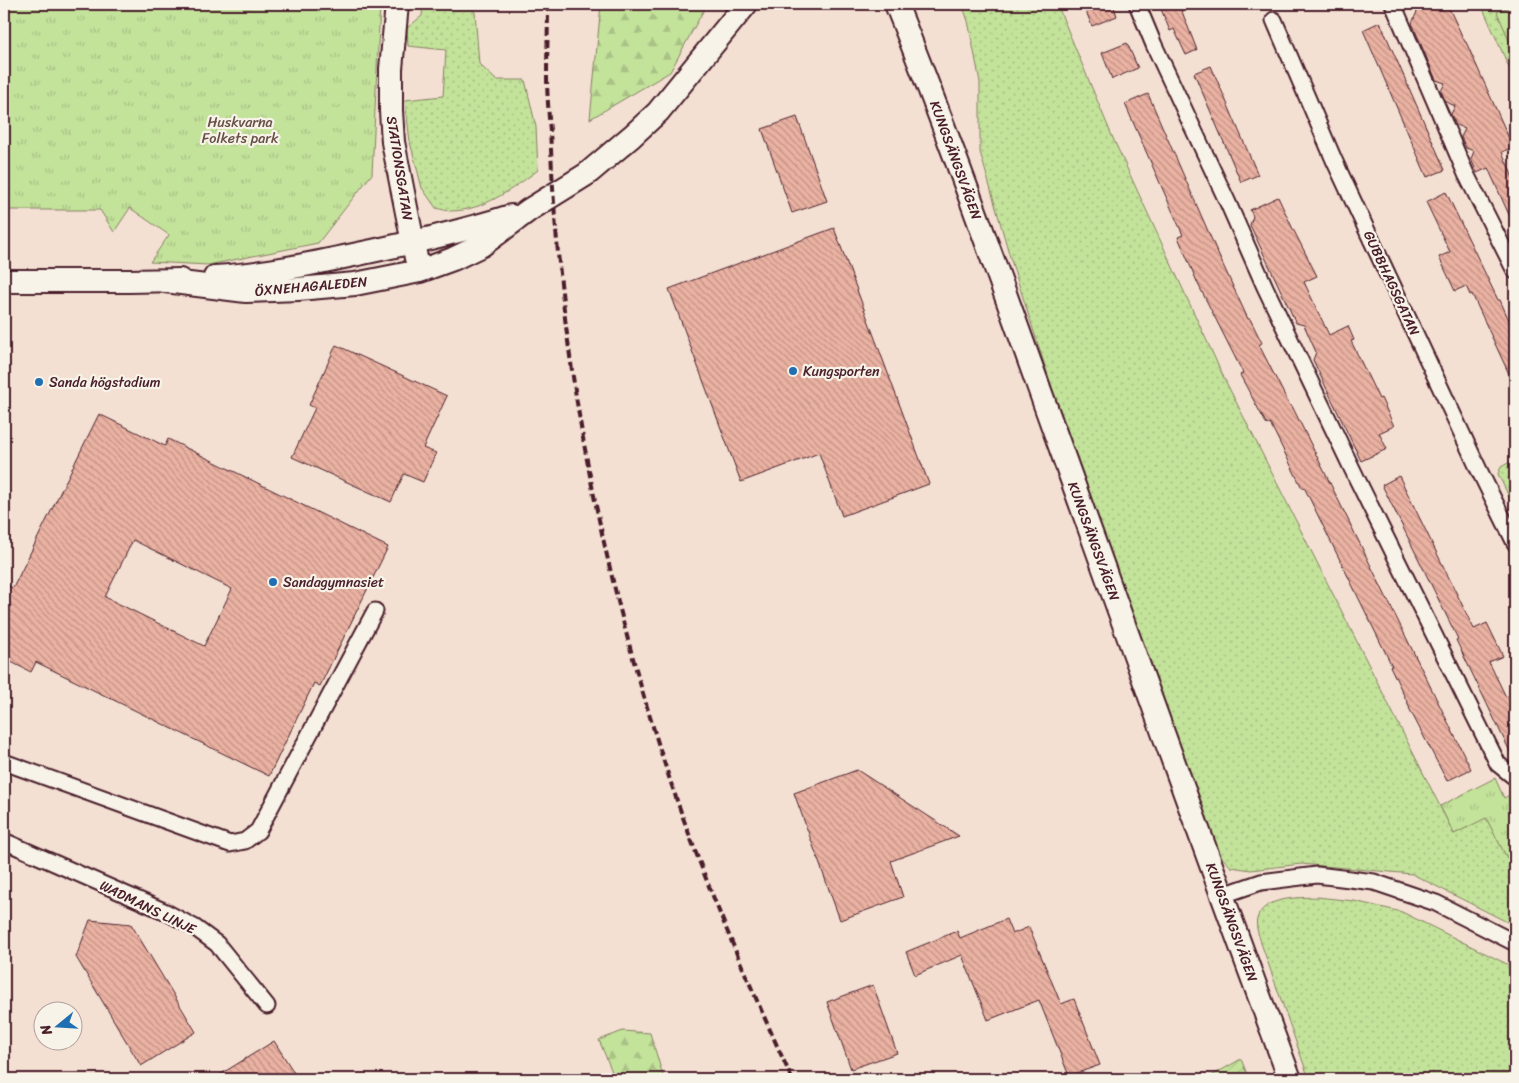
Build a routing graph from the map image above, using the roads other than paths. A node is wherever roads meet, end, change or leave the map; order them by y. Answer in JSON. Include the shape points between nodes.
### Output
{"nodes":[{"id":1,"x":397,"y":4,"type":"edge"},
{"id":2,"x":727,"y":4,"type":"edge"},
{"id":3,"x":746,"y":4,"type":"edge"},
{"id":4,"x":896,"y":4,"type":"edge"},
{"id":5,"x":1137,"y":4,"type":"edge"},
{"id":6,"x":1393,"y":4,"type":"edge"},
{"id":7,"x":1274,"y":20,"type":"dead end"},
{"id":8,"x":677,"y":90,"type":"junction"},
{"id":9,"x":529,"y":210,"type":"junction"},
{"id":10,"x":413,"y":243,"type":"junction"},
{"id":11,"x":420,"y":271,"type":"junction"},
{"id":12,"x":1515,"y":271,"type":"edge"},
{"id":13,"x":4,"y":281,"type":"edge"},
{"id":14,"x":165,"y":281,"type":"junction"},
{"id":15,"x":1515,"y":543,"type":"edge"},
{"id":16,"x":375,"y":612,"type":"dead end"},
{"id":17,"x":4,"y":762,"type":"edge"},
{"id":18,"x":1513,"y":776,"type":"dead end"},
{"id":19,"x":4,"y":842,"type":"edge"},
{"id":20,"x":1223,"y":895,"type":"junction"},
{"id":21,"x":1515,"y":943,"type":"edge"},
{"id":22,"x":267,"y":1006,"type":"dead end"},
{"id":23,"x":1290,"y":1079,"type":"edge"}],
"edges":[{"from":1,"to":10,"type":"street","name":"STATIONSGATAN","via":[[391,69],[393,142]]},
{"from":2,"to":8,"type":"street","name":"ÖXNEHAGALEDEN"},
{"from":3,"to":8,"type":"street","name":"ÖXNEHAGALEDEN"},
{"from":4,"to":20,"type":"street","name":"KUNGSÄNGSVÄGEN","via":[[1002,285]]},
{"from":5,"to":18,"type":"street","via":[[1265,287],[1353,470],[1498,764]]},
{"from":6,"to":12,"type":"street","via":[[1466,174]]},
{"from":7,"to":15,"type":"street","name":"GUBBHAGSGATAN","via":[[1334,160]]},
{"from":8,"to":9,"type":"street","name":"ÖXNEHAGALEDEN","via":[[652,118],[587,174]]},
{"from":9,"to":10,"type":"street","name":"ÖXNEHAGALEDEN"},
{"from":9,"to":11,"type":"street","name":"ÖXNEHAGALEDEN","via":[[482,244],[453,260]]},
{"from":10,"to":11,"type":"street","name":"STATIONSGATAN"},
{"from":10,"to":14,"type":"street","name":"ÖXNEHAGALEDEN","via":[[311,265],[245,275]]},
{"from":11,"to":14,"type":"street","name":"ÖXNEHAGALEDEN","via":[[355,284],[298,289],[246,291]]},
{"from":13,"to":14,"type":"street","name":"ÖXNEHAGALEDEN"},
{"from":16,"to":17,"type":"street","via":[[258,831],[245,841],[230,844]]},
{"from":19,"to":22,"type":"street","name":"WADMANS LINJE","via":[[194,927],[217,944]]},
{"from":20,"to":21,"type":"street","via":[[1261,882],[1317,875],[1374,882],[1436,903]]},
{"from":20,"to":23,"type":"street","name":"KUNGSÄNGSVÄGEN"}]}
